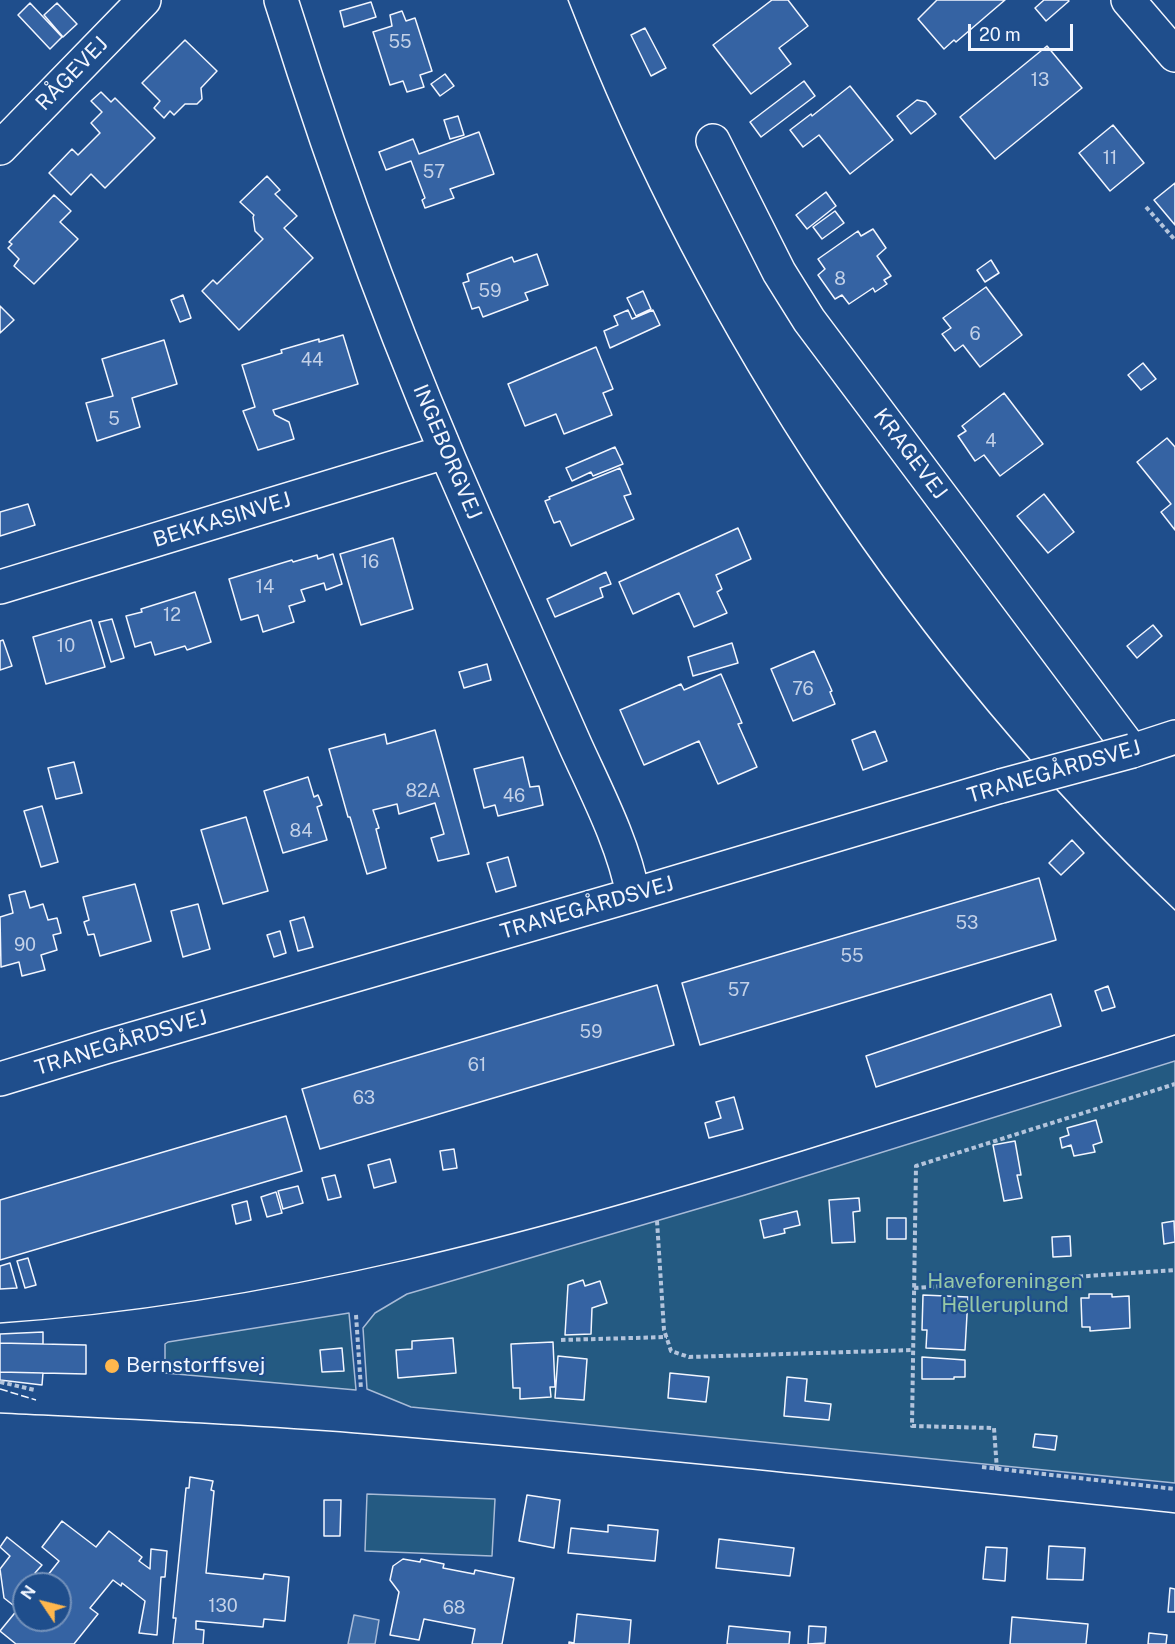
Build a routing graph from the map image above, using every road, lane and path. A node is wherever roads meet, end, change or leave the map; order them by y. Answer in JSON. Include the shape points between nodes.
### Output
{"nodes":[{"id":1,"x":144,"y":0,"type":"edge"},
{"id":2,"x":281,"y":0,"type":"edge"},
{"id":3,"x":1128,"y":0,"type":"edge"},
{"id":4,"x":1175,"y":55,"type":"edge"},
{"id":5,"x":713,"y":141,"type":"dead end"},
{"id":6,"x":0,"y":148,"type":"edge"},
{"id":7,"x":1146,"y":207,"type":"dead end"},
{"id":8,"x":1175,"y":240,"type":"edge"},
{"id":9,"x":445,"y":452,"type":"junction"},
{"id":10,"x":0,"y":587,"type":"edge"},
{"id":11,"x":1175,"y":737,"type":"edge"},
{"id":12,"x":1132,"y":751,"type":"junction"},
{"id":13,"x":633,"y":895,"type":"junction"},
{"id":14,"x":0,"y":1080,"type":"edge"},
{"id":15,"x":1175,"y":1084,"type":"edge"},
{"id":16,"x":657,"y":1221,"type":"dead end"},
{"id":17,"x":1175,"y":1270,"type":"edge"},
{"id":18,"x":914,"y":1288,"type":"junction"},
{"id":19,"x":356,"y":1315,"type":"dead end"},
{"id":20,"x":667,"y":1337,"type":"junction"},
{"id":21,"x":561,"y":1340,"type":"dead end"},
{"id":22,"x":913,"y":1350,"type":"junction"},
{"id":23,"x":0,"y":1382,"type":"edge"},
{"id":24,"x":361,"y":1389,"type":"dead end"},
{"id":25,"x":35,"y":1390,"type":"dead end"},
{"id":26,"x":982,"y":1467,"type":"dead end"},
{"id":27,"x":997,"y":1470,"type":"junction"},
{"id":28,"x":1175,"y":1489,"type":"edge"}],
"edges":[{"from":1,"to":6,"type":"street","name":"RÅGEVEJ"},
{"from":2,"to":9,"type":"street","name":"INGEBORGVEJ","via":[[358,226]]},
{"from":3,"to":4,"type":"street"},
{"from":5,"to":12,"type":"street","name":"KRAGEVEJ","via":[[779,272],[809,320]]},
{"from":7,"to":8,"type":"path"},
{"from":9,"to":10,"type":"street","name":"BEKKASINVEJ"},
{"from":9,"to":13,"type":"street","name":"INGEBORGVEJ","via":[[586,767],[628,870]]},
{"from":11,"to":12,"type":"street","name":"TRANEGÅRDSVEJ"},
{"from":12,"to":13,"type":"street","name":"TRANEGÅRDSVEJ","bridge":true},
{"from":13,"to":14,"type":"street","name":"TRANEGÅRDSVEJ"},
{"from":15,"to":18,"type":"path","via":[[916,1166]]},
{"from":16,"to":20,"type":"path"},
{"from":17,"to":18,"type":"path"},
{"from":18,"to":22,"type":"path"},
{"from":19,"to":24,"type":"path"},
{"from":20,"to":21,"type":"path"},
{"from":20,"to":22,"type":"path","via":[[671,1351],[689,1357]]},
{"from":22,"to":27,"type":"path","via":[[912,1426],[994,1428]]},
{"from":23,"to":25,"type":"path"},
{"from":26,"to":27,"type":"path"},
{"from":27,"to":28,"type":"path"}]}
